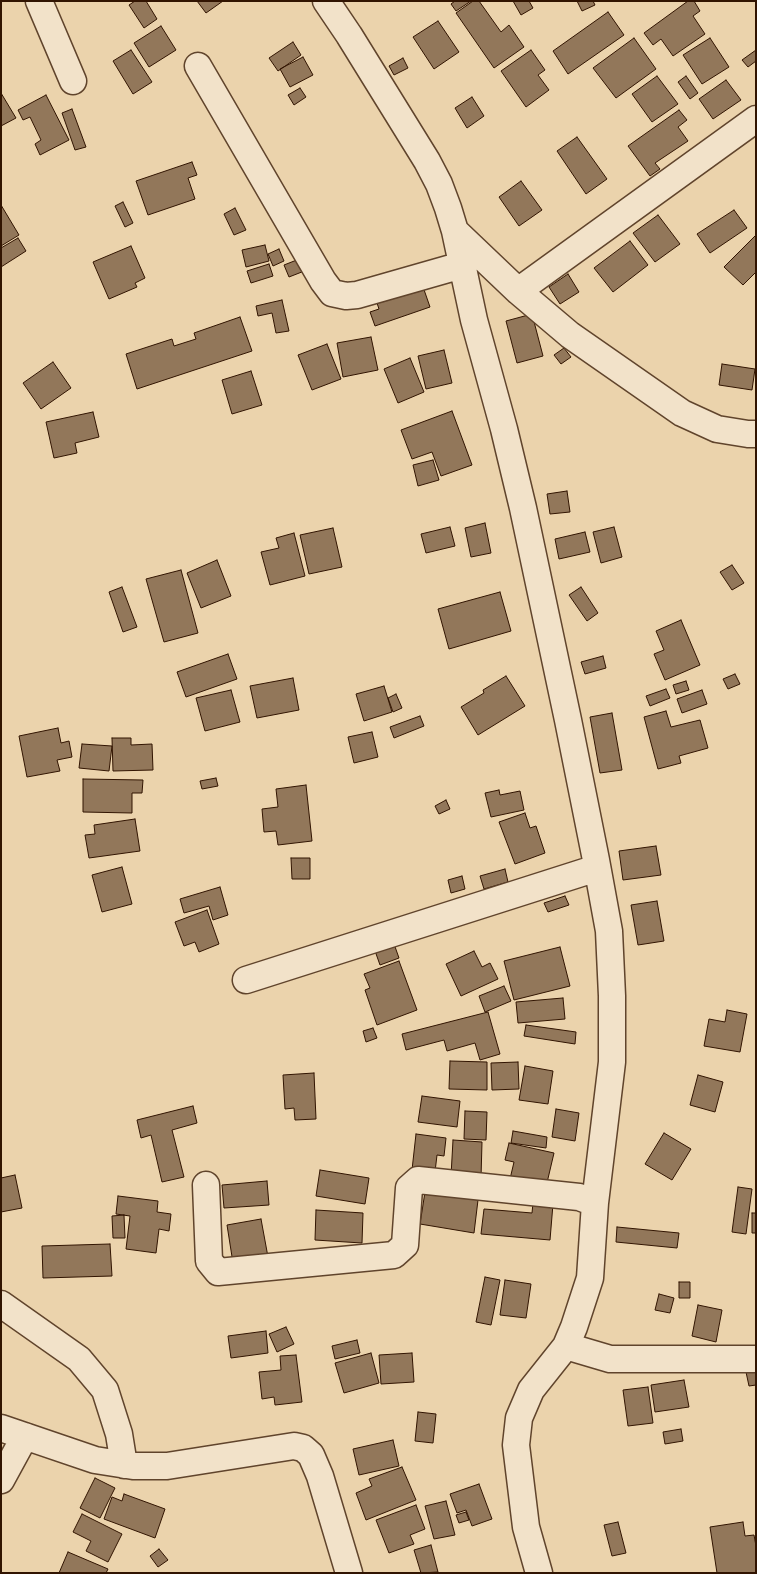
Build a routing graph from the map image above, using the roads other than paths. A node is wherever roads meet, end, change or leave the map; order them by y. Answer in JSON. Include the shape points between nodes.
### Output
{"nodes":[{"id":1,"x":39,"y":1,"type":"edge"},
{"id":2,"x":326,"y":1,"type":"edge"},
{"id":3,"x":198,"y":66,"type":"dead end"},
{"id":4,"x":73,"y":81,"type":"dead end"},
{"id":5,"x":756,"y":119,"type":"edge"},
{"id":6,"x":455,"y":231,"type":"junction"},
{"id":7,"x":462,"y":264,"type":"junction"},
{"id":8,"x":518,"y":291,"type":"junction"},
{"id":9,"x":756,"y":434,"type":"edge"},
{"id":10,"x":597,"y":868,"type":"junction"},
{"id":11,"x":246,"y":980,"type":"dead end"},
{"id":12,"x":206,"y":1185,"type":"dead end"},
{"id":13,"x":595,"y":1203,"type":"junction"},
{"id":14,"x":1,"y":1304,"type":"edge"},
{"id":15,"x":566,"y":1346,"type":"junction"},
{"id":16,"x":756,"y":1360,"type":"edge"},
{"id":17,"x":13,"y":1432,"type":"edge"},
{"id":18,"x":124,"y":1464,"type":"junction"},
{"id":19,"x":1,"y":1480,"type":"edge"},
{"id":20,"x":349,"y":1573,"type":"edge"},
{"id":21,"x":539,"y":1573,"type":"edge"}],
"edges":[{"from":1,"to":4,"type":"street"},
{"from":2,"to":6,"type":"street","via":[[427,161]]},
{"from":3,"to":7,"type":"street","via":[[322,281],[332,293],[357,295]]},
{"from":5,"to":8,"type":"street"},
{"from":6,"to":7,"type":"street"},
{"from":6,"to":8,"type":"street"},
{"from":7,"to":10,"type":"street","via":[[523,508]]},
{"from":8,"to":9,"type":"street","via":[[570,335],[682,413],[717,429]]},
{"from":10,"to":11,"type":"street"},
{"from":10,"to":13,"type":"street","via":[[609,931],[612,1062]]},
{"from":12,"to":13,"type":"street","via":[[209,1261],[218,1272],[394,1255],[405,1245],[409,1188],[418,1180],[579,1197]]},
{"from":13,"to":15,"type":"street","via":[[590,1278]]},
{"from":14,"to":18,"type":"street","via":[[79,1359],[105,1390],[119,1434]]},
{"from":15,"to":16,"type":"street","via":[[610,1359]]},
{"from":15,"to":21,"type":"street","via":[[531,1390],[519,1418],[516,1446],[526,1527]]},
{"from":17,"to":18,"type":"street","via":[[95,1460]]},
{"from":17,"to":19,"type":"street"},
{"from":18,"to":20,"type":"street","via":[[167,1466],[294,1446],[303,1448],[311,1455],[320,1476]]}]}
